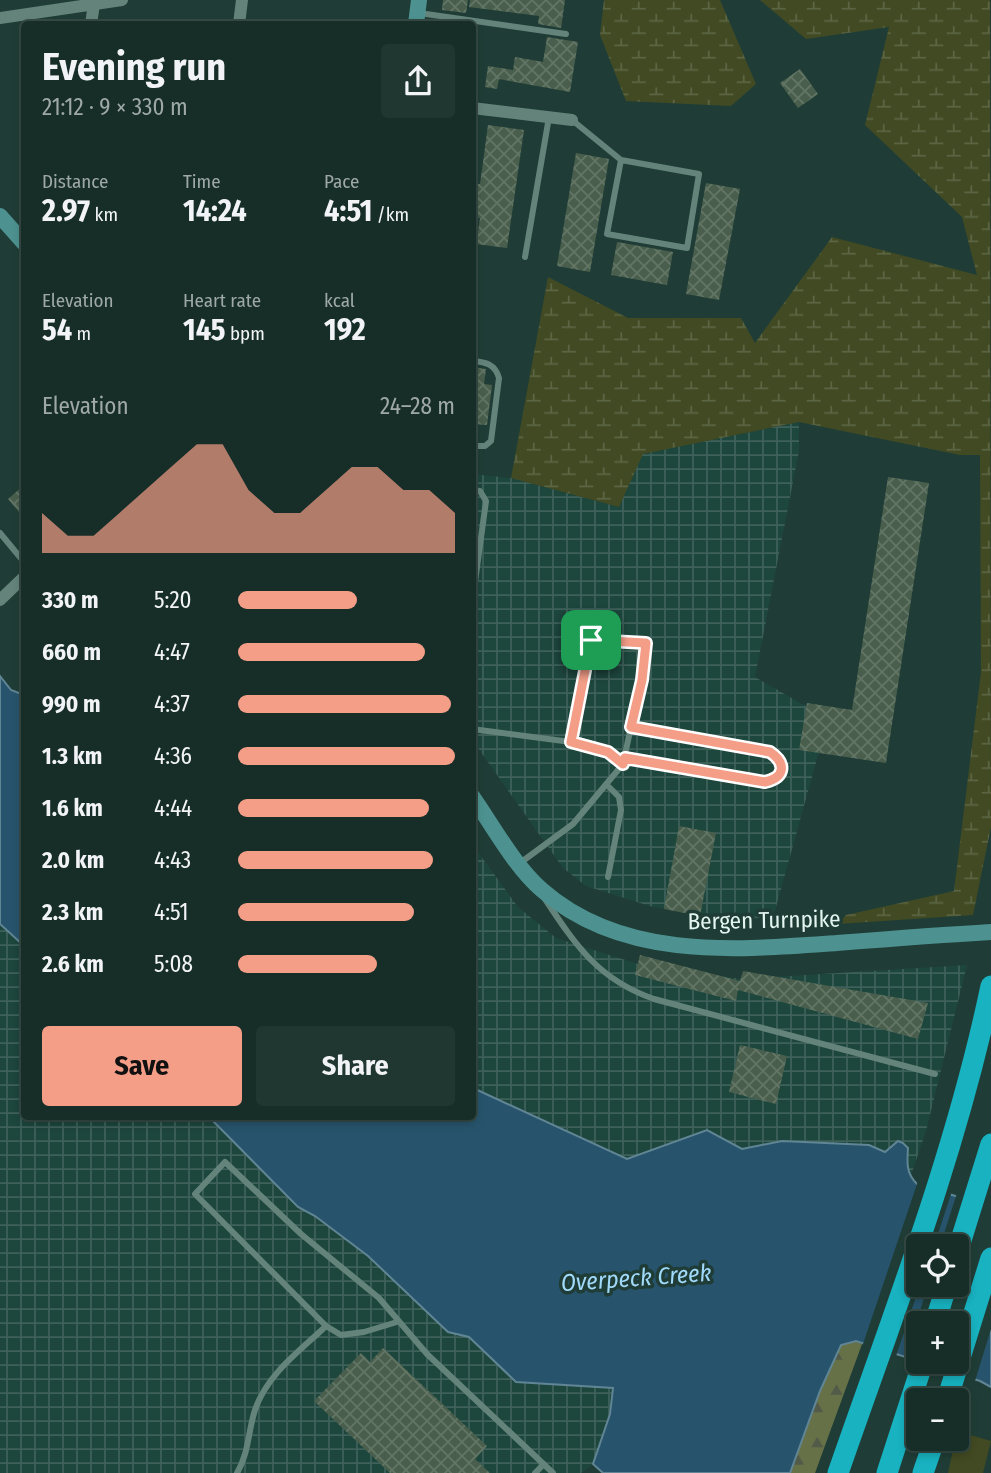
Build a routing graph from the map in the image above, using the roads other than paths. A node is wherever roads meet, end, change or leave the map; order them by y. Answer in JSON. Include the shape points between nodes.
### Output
{"nodes":[{"id":1,"x":122,"y":0,"type":"edge"},
{"id":2,"x":242,"y":0,"type":"edge"},
{"id":3,"x":94,"y":4,"type":"junction"},
{"id":4,"x":418,"y":12,"type":"edge"},
{"id":5,"x":0,"y":18,"type":"edge"},
{"id":6,"x":91,"y":21,"type":"edge"},
{"id":7,"x":239,"y":21,"type":"edge"},
{"id":8,"x":566,"y":34,"type":"dead end"},
{"id":9,"x":476,"y":108,"type":"edge"},
{"id":10,"x":549,"y":117,"type":"junction"},
{"id":11,"x":572,"y":120,"type":"joint"},
{"id":12,"x":621,"y":160,"type":"junction"},
{"id":13,"x":0,"y":216,"type":"edge"},
{"id":14,"x":21,"y":240,"type":"edge"},
{"id":15,"x":524,"y":257,"type":"dead end"},
{"id":16,"x":476,"y":362,"type":"edge"},
{"id":17,"x":476,"y":446,"type":"edge"},
{"id":18,"x":476,"y":490,"type":"edge"},
{"id":19,"x":0,"y":534,"type":"edge"},
{"id":20,"x":21,"y":558,"type":"edge"},
{"id":21,"x":476,"y":575,"type":"edge"},
{"id":22,"x":21,"y":580,"type":"edge"},
{"id":23,"x":0,"y":600,"type":"edge"},
{"id":24,"x":631,"y":727,"type":"junction"},
{"id":25,"x":476,"y":730,"type":"edge"},
{"id":26,"x":571,"y":742,"type":"junction"},
{"id":27,"x":624,"y":761,"type":"junction"},
{"id":28,"x":606,"y":784,"type":"junction"},
{"id":29,"x":476,"y":802,"type":"edge"},
{"id":30,"x":523,"y":868,"type":"junction"},
{"id":31,"x":608,"y":877,"type":"dead end"},
{"id":32,"x":991,"y":932,"type":"edge"},
{"id":33,"x":991,"y":986,"type":"edge"},
{"id":34,"x":935,"y":1074,"type":"dead end"},
{"id":35,"x":991,"y":1144,"type":"edge"},
{"id":36,"x":963,"y":1234,"type":"edge"},
{"id":37,"x":991,"y":1258,"type":"edge"},
{"id":38,"x":397,"y":1322,"type":"junction"},
{"id":39,"x":326,"y":1326,"type":"junction"},
{"id":40,"x":918,"y":1374,"type":"edge"},
{"id":41,"x":951,"y":1388,"type":"edge"},
{"id":42,"x":931,"y":1451,"type":"edge"},
{"id":43,"x":544,"y":1464,"type":"junction"},
{"id":44,"x":237,"y":1473,"type":"edge"},
{"id":45,"x":535,"y":1473,"type":"edge"},
{"id":46,"x":553,"y":1473,"type":"edge"},
{"id":47,"x":838,"y":1473,"type":"edge"},
{"id":48,"x":887,"y":1473,"type":"edge"},
{"id":49,"x":925,"y":1473,"type":"edge"}],
"edges":[{"from":1,"to":3,"type":"street"},
{"from":2,"to":7,"type":"street"},
{"from":3,"to":5,"type":"street"},
{"from":3,"to":6,"type":"street"},
{"from":4,"to":8,"type":"lane"},
{"from":9,"to":10,"type":"street"},
{"from":10,"to":11,"type":"street"},
{"from":10,"to":15,"type":"lane"},
{"from":11,"to":12,"type":"lane"},
{"from":12,"to":12,"type":"lane","via":[[699,174],[687,248],[607,234]]},
{"from":13,"to":14,"type":"main road"},
{"from":16,"to":17,"type":"lane","via":[[492,365],[499,378],[491,441]]},
{"from":18,"to":21,"type":"lane","via":[[486,502]]},
{"from":19,"to":20,"type":"lane"},
{"from":22,"to":23,"type":"street"},
{"from":24,"to":26,"type":"lane","via":[[646,643],[591,640]]},
{"from":24,"to":27,"type":"lane"},
{"from":24,"to":27,"type":"lane","via":[[770,752],[782,766],[775,780],[765,782]]},
{"from":25,"to":26,"type":"lane"},
{"from":26,"to":27,"type":"lane"},
{"from":27,"to":28,"type":"lane"},
{"from":28,"to":30,"type":"lane","via":[[573,824]]},
{"from":28,"to":31,"type":"lane","via":[[619,797],[621,810]]},
{"from":29,"to":30,"type":"main road","name":"Bergen Turnpike"},
{"from":30,"to":32,"type":"main road","name":"Bergen Turnpike","via":[[542,891],[584,920],[649,941],[708,949]]},
{"from":30,"to":34,"type":"lane","via":[[587,958],[630,990]]},
{"from":33,"to":47,"type":"highway","via":[[942,1174]]},
{"from":35,"to":36,"type":"highway"},
{"from":37,"to":41,"type":"highway"},
{"from":38,"to":39,"type":"lane","via":[[341,1335]]},
{"from":38,"to":39,"type":"lane","via":[[379,1298],[301,1234],[225,1162],[195,1194]]},
{"from":38,"to":43,"type":"lane"},
{"from":39,"to":44,"type":"lane","via":[[273,1376],[256,1409]]},
{"from":40,"to":48,"type":"highway"},
{"from":42,"to":49,"type":"highway"},
{"from":43,"to":45,"type":"lane"},
{"from":43,"to":46,"type":"lane"}]}
